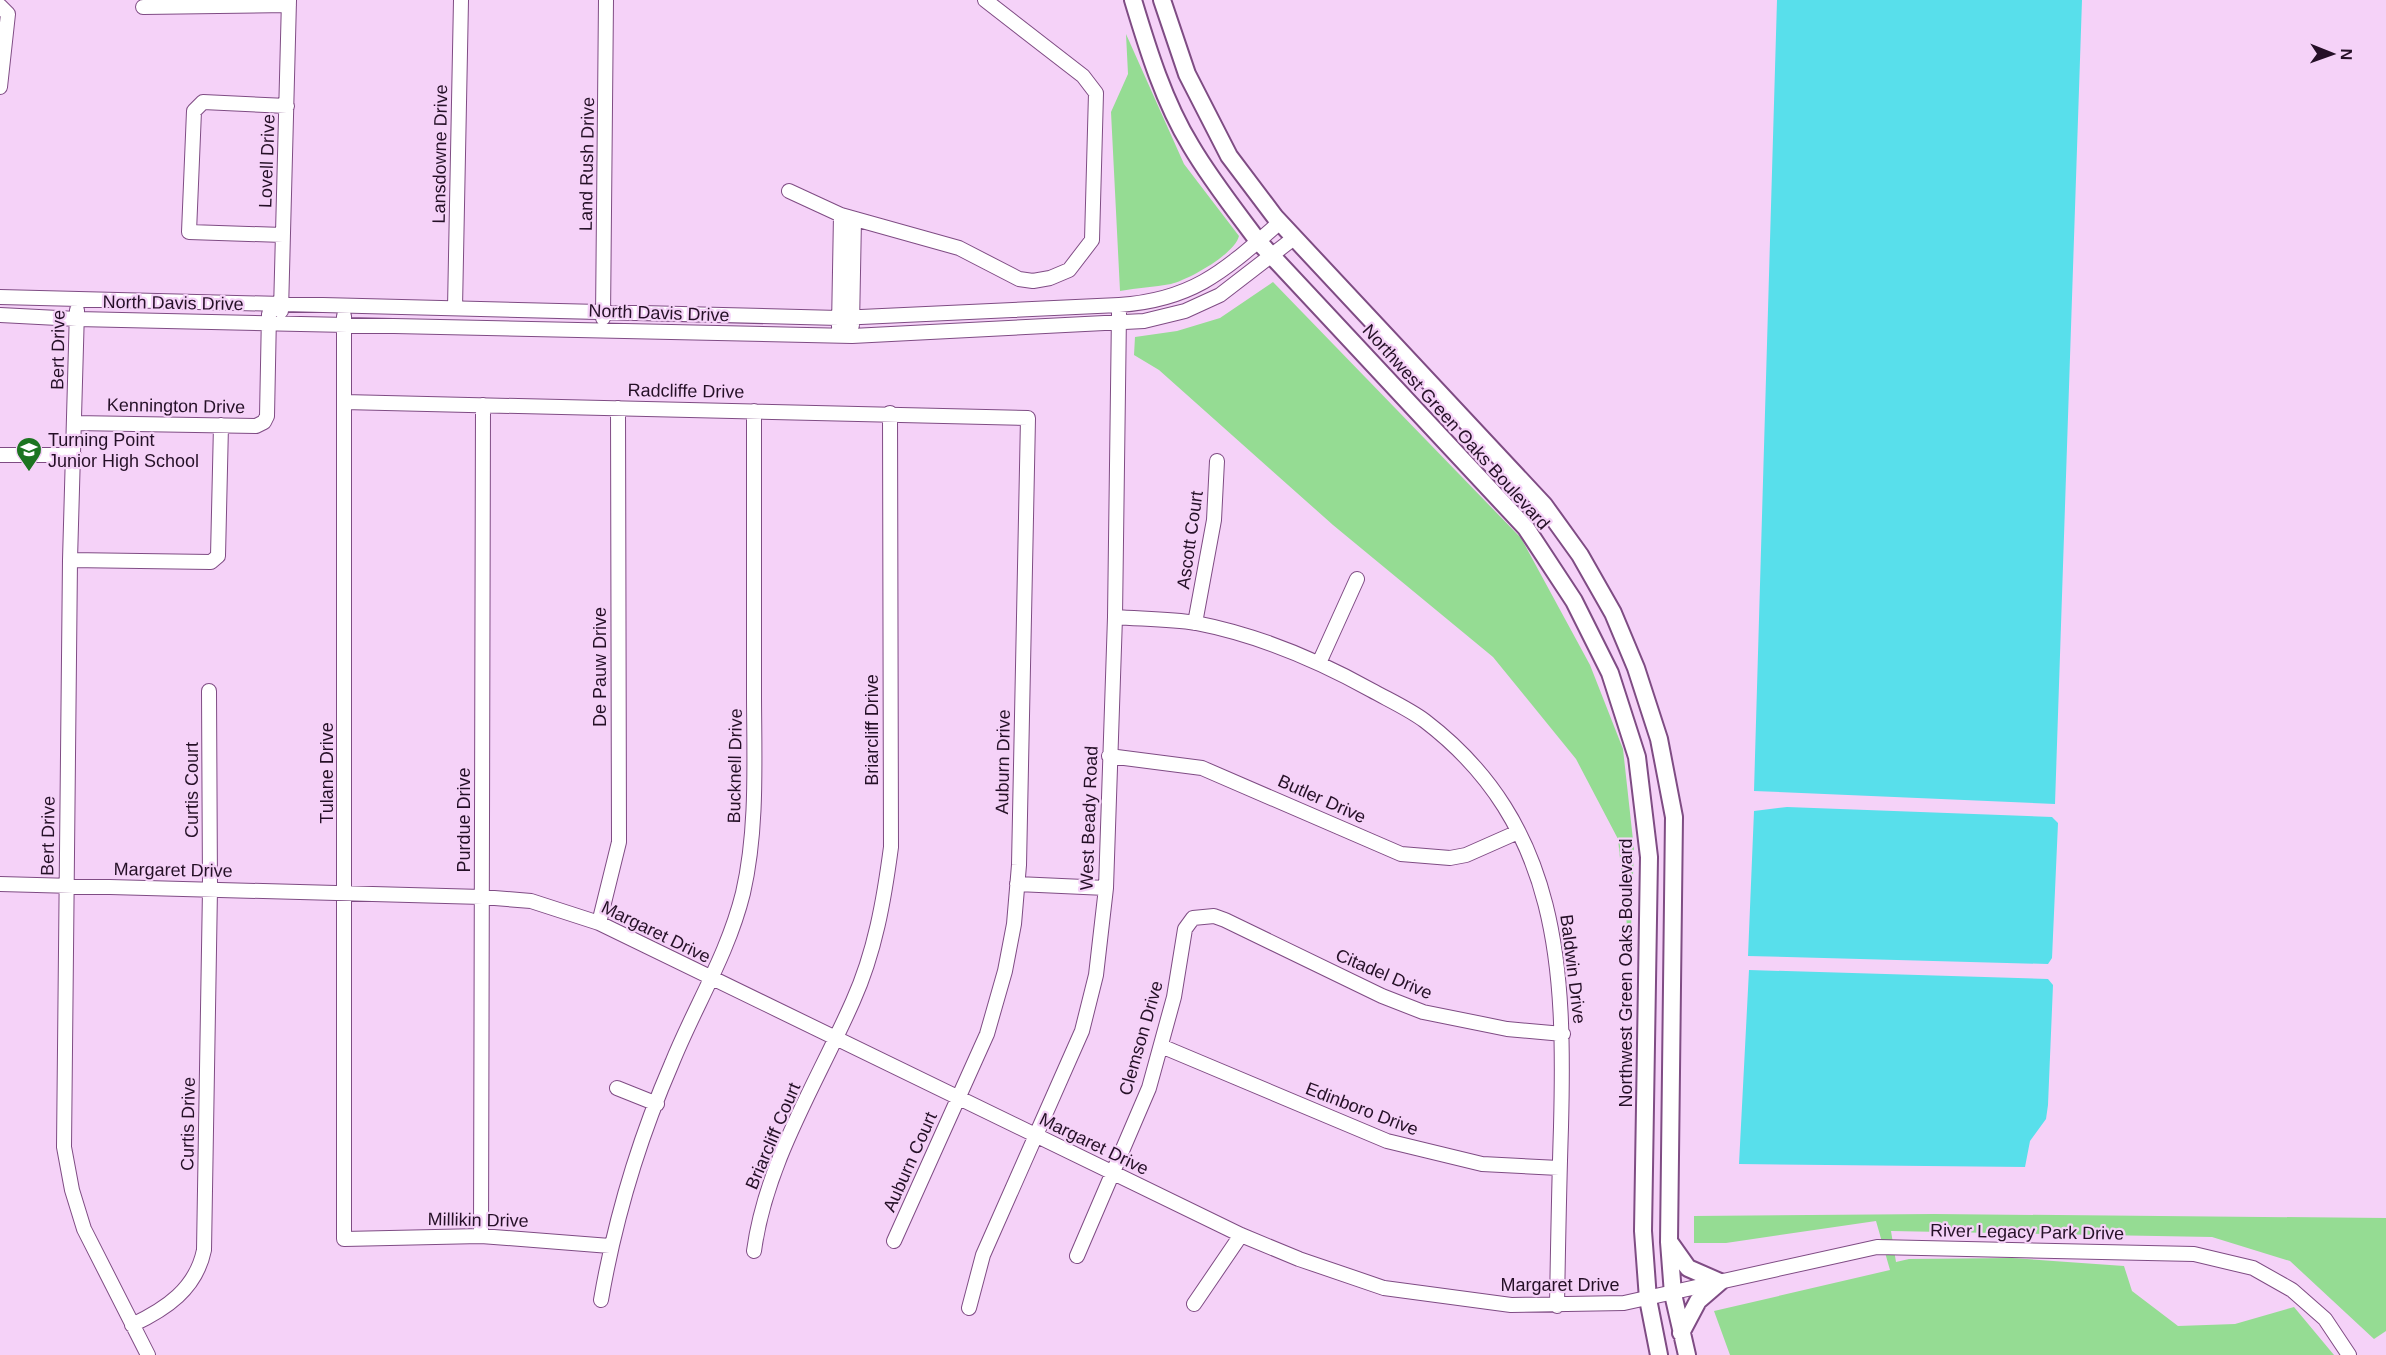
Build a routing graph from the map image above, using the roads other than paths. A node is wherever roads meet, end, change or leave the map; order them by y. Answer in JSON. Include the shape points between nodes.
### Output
{"nodes":[{"id":1,"x":461,"y":0,"type":"edge"},
{"id":2,"x":606,"y":0,"type":"edge"},
{"id":3,"x":985,"y":0,"type":"edge"},
{"id":4,"x":1132,"y":0,"type":"edge"},
{"id":5,"x":1162,"y":0,"type":"edge"},
{"id":6,"x":289,"y":2,"type":"edge"},
{"id":7,"x":0,"y":6,"type":"edge"},
{"id":8,"x":143,"y":6,"type":"dead end"},
{"id":9,"x":0,"y":87,"type":"edge"},
{"id":10,"x":286,"y":106,"type":"junction"},
{"id":11,"x":789,"y":191,"type":"dead end"},
{"id":12,"x":847,"y":217,"type":"junction"},
{"id":13,"x":1279,"y":223,"type":"junction"},
{"id":14,"x":283,"y":235,"type":"junction"},
{"id":15,"x":1294,"y":238,"type":"junction"},
{"id":16,"x":1258,"y":241,"type":"junction"},
{"id":17,"x":1272,"y":256,"type":"junction"},
{"id":18,"x":0,"y":297,"type":"edge"},
{"id":19,"x":78,"y":300,"type":"junction"},
{"id":20,"x":275,"y":303,"type":"junction"},
{"id":21,"x":1119,"y":305,"type":"junction"},
{"id":22,"x":344,"y":306,"type":"junction"},
{"id":23,"x":454,"y":308,"type":"junction"},
{"id":24,"x":603,"y":311,"type":"junction"},
{"id":25,"x":0,"y":315,"type":"edge"},
{"id":26,"x":846,"y":318,"type":"junction"},
{"id":27,"x":77,"y":319,"type":"junction"},
{"id":28,"x":275,"y":322,"type":"junction"},
{"id":29,"x":1119,"y":322,"type":"junction"},
{"id":30,"x":344,"y":324,"type":"junction"},
{"id":31,"x":603,"y":329,"type":"junction"},
{"id":32,"x":845,"y":336,"type":"junction"},
{"id":33,"x":344,"y":402,"type":"junction"},
{"id":34,"x":483,"y":405,"type":"junction"},
{"id":35,"x":618,"y":408,"type":"junction"},
{"id":36,"x":754,"y":411,"type":"junction"},
{"id":37,"x":890,"y":413,"type":"junction"},
{"id":38,"x":1028,"y":418,"type":"joint"},
{"id":39,"x":74,"y":423,"type":"junction"},
{"id":40,"x":221,"y":425,"type":"junction"},
{"id":41,"x":0,"y":455,"type":"edge"},
{"id":42,"x":74,"y":455,"type":"junction"},
{"id":43,"x":1217,"y":461,"type":"dead end"},
{"id":44,"x":70,"y":560,"type":"junction"},
{"id":45,"x":1357,"y":579,"type":"dead end"},
{"id":46,"x":1115,"y":617,"type":"junction"},
{"id":47,"x":1195,"y":623,"type":"junction"},
{"id":48,"x":1319,"y":663,"type":"junction"},
{"id":49,"x":209,"y":691,"type":"dead end"},
{"id":50,"x":1109,"y":756,"type":"junction"},
{"id":51,"x":1518,"y":832,"type":"junction"},
{"id":52,"x":0,"y":884,"type":"edge"},
{"id":53,"x":1017,"y":884,"type":"junction"},
{"id":54,"x":65,"y":886,"type":"junction"},
{"id":55,"x":1106,"y":888,"type":"junction"},
{"id":56,"x":210,"y":889,"type":"junction"},
{"id":57,"x":346,"y":891,"type":"junction"},
{"id":58,"x":482,"y":897,"type":"junction"},
{"id":59,"x":1200,"y":916,"type":"joint"},
{"id":60,"x":599,"y":923,"type":"junction"},
{"id":61,"x":711,"y":978,"type":"junction"},
{"id":62,"x":1563,"y":1034,"type":"junction"},
{"id":63,"x":835,"y":1038,"type":"junction"},
{"id":64,"x":1161,"y":1046,"type":"junction"},
{"id":65,"x":617,"y":1088,"type":"dead end"},
{"id":66,"x":959,"y":1098,"type":"junction"},
{"id":67,"x":657,"y":1104,"type":"junction"},
{"id":68,"x":1036,"y":1136,"type":"junction"},
{"id":69,"x":1559,"y":1168,"type":"junction"},
{"id":70,"x":1112,"y":1173,"type":"junction"},
{"id":71,"x":1241,"y":1235,"type":"junction"},
{"id":72,"x":482,"y":1236,"type":"junction"},
{"id":73,"x":344,"y":1239,"type":"joint"},
{"id":74,"x":894,"y":1241,"type":"dead end"},
{"id":75,"x":1669,"y":1242,"type":"junction"},
{"id":76,"x":610,"y":1246,"type":"junction"},
{"id":77,"x":754,"y":1251,"type":"dead end"},
{"id":78,"x":1077,"y":1256,"type":"dead end"},
{"id":79,"x":1720,"y":1282,"type":"junction"},
{"id":80,"x":1673,"y":1294,"type":"junction"},
{"id":81,"x":1648,"y":1299,"type":"junction"},
{"id":82,"x":601,"y":1300,"type":"dead end"},
{"id":83,"x":1194,"y":1304,"type":"dead end"},
{"id":84,"x":1557,"y":1306,"type":"junction"},
{"id":85,"x":969,"y":1308,"type":"dead end"},
{"id":86,"x":132,"y":1325,"type":"junction"},
{"id":87,"x":1681,"y":1333,"type":"junction"},
{"id":88,"x":148,"y":1355,"type":"edge"},
{"id":89,"x":1659,"y":1355,"type":"edge"},
{"id":90,"x":1687,"y":1355,"type":"edge"},
{"id":91,"x":2349,"y":1355,"type":"edge"}],
"edges":[{"from":1,"to":23,"type":"street","name":"Lansdowne Drive"},
{"from":2,"to":24,"type":"street","name":"Land Rush Drive"},
{"from":3,"to":12,"type":"street","via":[[1083,76],[1096,93],[1092,240],[1069,270],[1033,281],[1019,279],[959,248]]},
{"from":4,"to":16,"type":"main road","name":"Northwest Green Oaks Boulevard","via":[[1146,45],[1190,145]]},
{"from":5,"to":13,"type":"main road","name":"Northwest Green Oaks Boulevard","via":[[1187,74],[1229,156]]},
{"from":6,"to":8,"type":"street"},
{"from":6,"to":10,"type":"street","name":"Lovell Drive"},
{"from":7,"to":9,"type":"street","via":[[8,14]]},
{"from":10,"to":14,"type":"street","name":"Lovell Drive"},
{"from":10,"to":14,"type":"street","via":[[203,102],[194,111],[189,232]]},
{"from":11,"to":12,"type":"street"},
{"from":12,"to":26,"type":"street"},
{"from":13,"to":15,"type":"main road","name":"Northwest Green Oaks Boulevard"},
{"from":13,"to":16,"type":"street","name":"North Davis Drive"},
{"from":14,"to":20,"type":"street","name":"Lovell Drive"},
{"from":15,"to":17,"type":"street","name":"North Davis Drive"},
{"from":15,"to":75,"type":"main road","name":"Northwest Green Oaks Boulevard","via":[[1544,505],[1591,574],[1613,613],[1636,668],[1659,739],[1674,817]]},
{"from":16,"to":17,"type":"main road","name":"Northwest Green Oaks Boulevard"},
{"from":16,"to":21,"type":"street","name":"North Davis Drive","via":[[1228,267],[1179,295]]},
{"from":17,"to":29,"type":"street","name":"North Davis Drive","via":[[1220,295],[1185,311],[1144,321]]},
{"from":17,"to":81,"type":"main road","name":"Northwest Green Oaks Boulevard","via":[[1526,528],[1574,601],[1610,673],[1637,757],[1649,856],[1642,1231]]},
{"from":18,"to":19,"type":"street","name":"North Davis Drive"},
{"from":19,"to":20,"type":"street","name":"North Davis Drive"},
{"from":19,"to":27,"type":"street","name":"Bert Drive"},
{"from":20,"to":22,"type":"street","name":"North Davis Drive"},
{"from":20,"to":28,"type":"street","name":"Kennington Drive"},
{"from":21,"to":26,"type":"street","name":"North Davis Drive"},
{"from":21,"to":29,"type":"street","name":"West Beady Road"},
{"from":22,"to":23,"type":"street","name":"North Davis Drive"},
{"from":22,"to":30,"type":"street","name":"Tulane Drive"},
{"from":23,"to":24,"type":"street","name":"North Davis Drive"},
{"from":24,"to":26,"type":"street","name":"North Davis Drive"},
{"from":24,"to":31,"type":"street","name":"Land Rush Drive"},
{"from":25,"to":27,"type":"street","name":"North Davis Drive"},
{"from":26,"to":32,"type":"street"},
{"from":27,"to":28,"type":"street","name":"North Davis Drive"},
{"from":27,"to":39,"type":"street","name":"Bert Drive"},
{"from":28,"to":30,"type":"street","name":"North Davis Drive"},
{"from":28,"to":40,"type":"street","name":"Kennington Drive","via":[[264,422],[256,426]]},
{"from":29,"to":32,"type":"street","name":"North Davis Drive"},
{"from":29,"to":46,"type":"street","name":"West Beady Road"},
{"from":30,"to":31,"type":"street","name":"North Davis Drive"},
{"from":30,"to":33,"type":"street","name":"Tulane Drive"},
{"from":31,"to":32,"type":"street","name":"North Davis Drive"},
{"from":33,"to":34,"type":"street","name":"Radcliffe Drive"},
{"from":33,"to":57,"type":"street","name":"Tulane Drive"},
{"from":34,"to":35,"type":"street","name":"Radcliffe Drive"},
{"from":34,"to":58,"type":"street","name":"Purdue Drive"},
{"from":35,"to":36,"type":"street","name":"Radcliffe Drive"},
{"from":35,"to":60,"type":"street","name":"De Pauw Drive","via":[[619,842]]},
{"from":36,"to":37,"type":"street","name":"Radcliffe Drive"},
{"from":36,"to":61,"type":"street","name":"Bucknell Drive","via":[[753,826],[743,893],[721,960]]},
{"from":37,"to":38,"type":"street","name":"Radcliffe Drive"},
{"from":37,"to":63,"type":"street","name":"Briarcliff Drive","via":[[891,847],[883,907],[870,954]]},
{"from":38,"to":53,"type":"street","name":"Auburn Drive"},
{"from":39,"to":40,"type":"street","name":"Kennington Drive"},
{"from":39,"to":42,"type":"street","name":"Bert Drive"},
{"from":40,"to":44,"type":"street","via":[[218,556],[201,564]]},
{"from":41,"to":42,"type":"street"},
{"from":42,"to":44,"type":"street","name":"Bert Drive"},
{"from":43,"to":47,"type":"street","name":"Ascott Court","via":[[1214,520]]},
{"from":44,"to":54,"type":"street","name":"Bert Drive"},
{"from":45,"to":48,"type":"street"},
{"from":46,"to":47,"type":"street","name":"Baldwin Drive"},
{"from":46,"to":50,"type":"street","name":"West Beady Road"},
{"from":47,"to":48,"type":"street","name":"Baldwin Drive","via":[[1275,645]]},
{"from":48,"to":51,"type":"street","name":"Baldwin Drive","via":[[1432,726],[1483,777]]},
{"from":49,"to":56,"type":"street","name":"Curtis Court"},
{"from":50,"to":51,"type":"street","name":"Butler Drive","via":[[1202,768],[1401,854],[1466,855]]},
{"from":50,"to":55,"type":"street","name":"West Beady Road"},
{"from":51,"to":62,"type":"street","name":"Baldwin Drive","via":[[1530,854],[1551,920]]},
{"from":52,"to":54,"type":"street","name":"Margaret Drive"},
{"from":53,"to":55,"type":"street"},
{"from":53,"to":66,"type":"street","name":"Auburn Drive","via":[[1005,971],[987,1034]]},
{"from":54,"to":56,"type":"street","name":"Margaret Drive"},
{"from":54,"to":86,"type":"street","name":"Bert Drive","via":[[64,1147],[84,1229]]},
{"from":55,"to":68,"type":"street","name":"West Beady Road","via":[[1096,975],[1082,1031]]},
{"from":56,"to":57,"type":"street","name":"Margaret Drive"},
{"from":56,"to":86,"type":"street","name":"Curtis Drive","via":[[204,1250],[201,1264],[181,1294]]},
{"from":57,"to":58,"type":"street","name":"Margaret Drive"},
{"from":57,"to":73,"type":"street","name":"Tulane Drive"},
{"from":58,"to":60,"type":"street","name":"Margaret Drive","via":[[531,901]]},
{"from":58,"to":72,"type":"street","name":"Purdue Drive"},
{"from":59,"to":62,"type":"street","name":"Citadel Drive","via":[[1225,920],[1423,1012],[1506,1029]]},
{"from":59,"to":64,"type":"street","name":"Clemson Drive","via":[[1193,918],[1185,929]]},
{"from":60,"to":61,"type":"street","name":"Margaret Drive"},
{"from":61,"to":63,"type":"street","name":"Margaret Drive"},
{"from":61,"to":67,"type":"street","name":"Bucknell Drive"},
{"from":62,"to":69,"type":"street","name":"Baldwin Drive"},
{"from":63,"to":66,"type":"street","name":"Margaret Drive"},
{"from":63,"to":77,"type":"street","name":"Briarcliff Court","via":[[767,1192]]},
{"from":64,"to":69,"type":"street","name":"Edinboro Drive","via":[[1387,1141],[1482,1164]]},
{"from":64,"to":70,"type":"street","name":"Clemson Drive","via":[[1149,1088]]},
{"from":65,"to":67,"type":"street"},
{"from":66,"to":68,"type":"street","name":"Margaret Drive"},
{"from":66,"to":74,"type":"street","name":"Auburn Court"},
{"from":67,"to":76,"type":"street","name":"Bucknell Drive","via":[[622,1198]]},
{"from":68,"to":70,"type":"street","name":"Margaret Drive"},
{"from":68,"to":85,"type":"street","name":"West Beady Road","via":[[983,1255]]},
{"from":69,"to":84,"type":"street","name":"Baldwin Drive"},
{"from":70,"to":71,"type":"street","name":"Margaret Drive"},
{"from":70,"to":78,"type":"street","name":"Clemson Drive"},
{"from":71,"to":83,"type":"street"},
{"from":71,"to":84,"type":"street","name":"Margaret Drive","via":[[1384,1288],[1511,1305]]},
{"from":72,"to":73,"type":"street","name":"Millikin Drive"},
{"from":72,"to":76,"type":"street","name":"Millikin Drive"},
{"from":75,"to":79,"type":"main road","via":[[1688,1268]]},
{"from":75,"to":80,"type":"main road","name":"Northwest Green Oaks Boulevard"},
{"from":76,"to":82,"type":"street","name":"Bucknell Drive"},
{"from":79,"to":80,"type":"street","name":"River Legacy Park Drive"},
{"from":79,"to":87,"type":"main road","via":[[1698,1301]]},
{"from":79,"to":91,"type":"street","name":"River Legacy Park Drive","via":[[1877,1247],[2194,1254],[2253,1268],[2292,1290],[2325,1319]]},
{"from":80,"to":81,"type":"street","name":"Margaret Drive"},
{"from":80,"to":87,"type":"main road","name":"Northwest Green Oaks Boulevard"},
{"from":81,"to":84,"type":"street","name":"Margaret Drive","via":[[1623,1304]]},
{"from":81,"to":89,"type":"main road","name":"Northwest Green Oaks Boulevard"},
{"from":86,"to":88,"type":"street","name":"Bert Drive"},
{"from":87,"to":90,"type":"main road","name":"Northwest Green Oaks Boulevard"}]}
